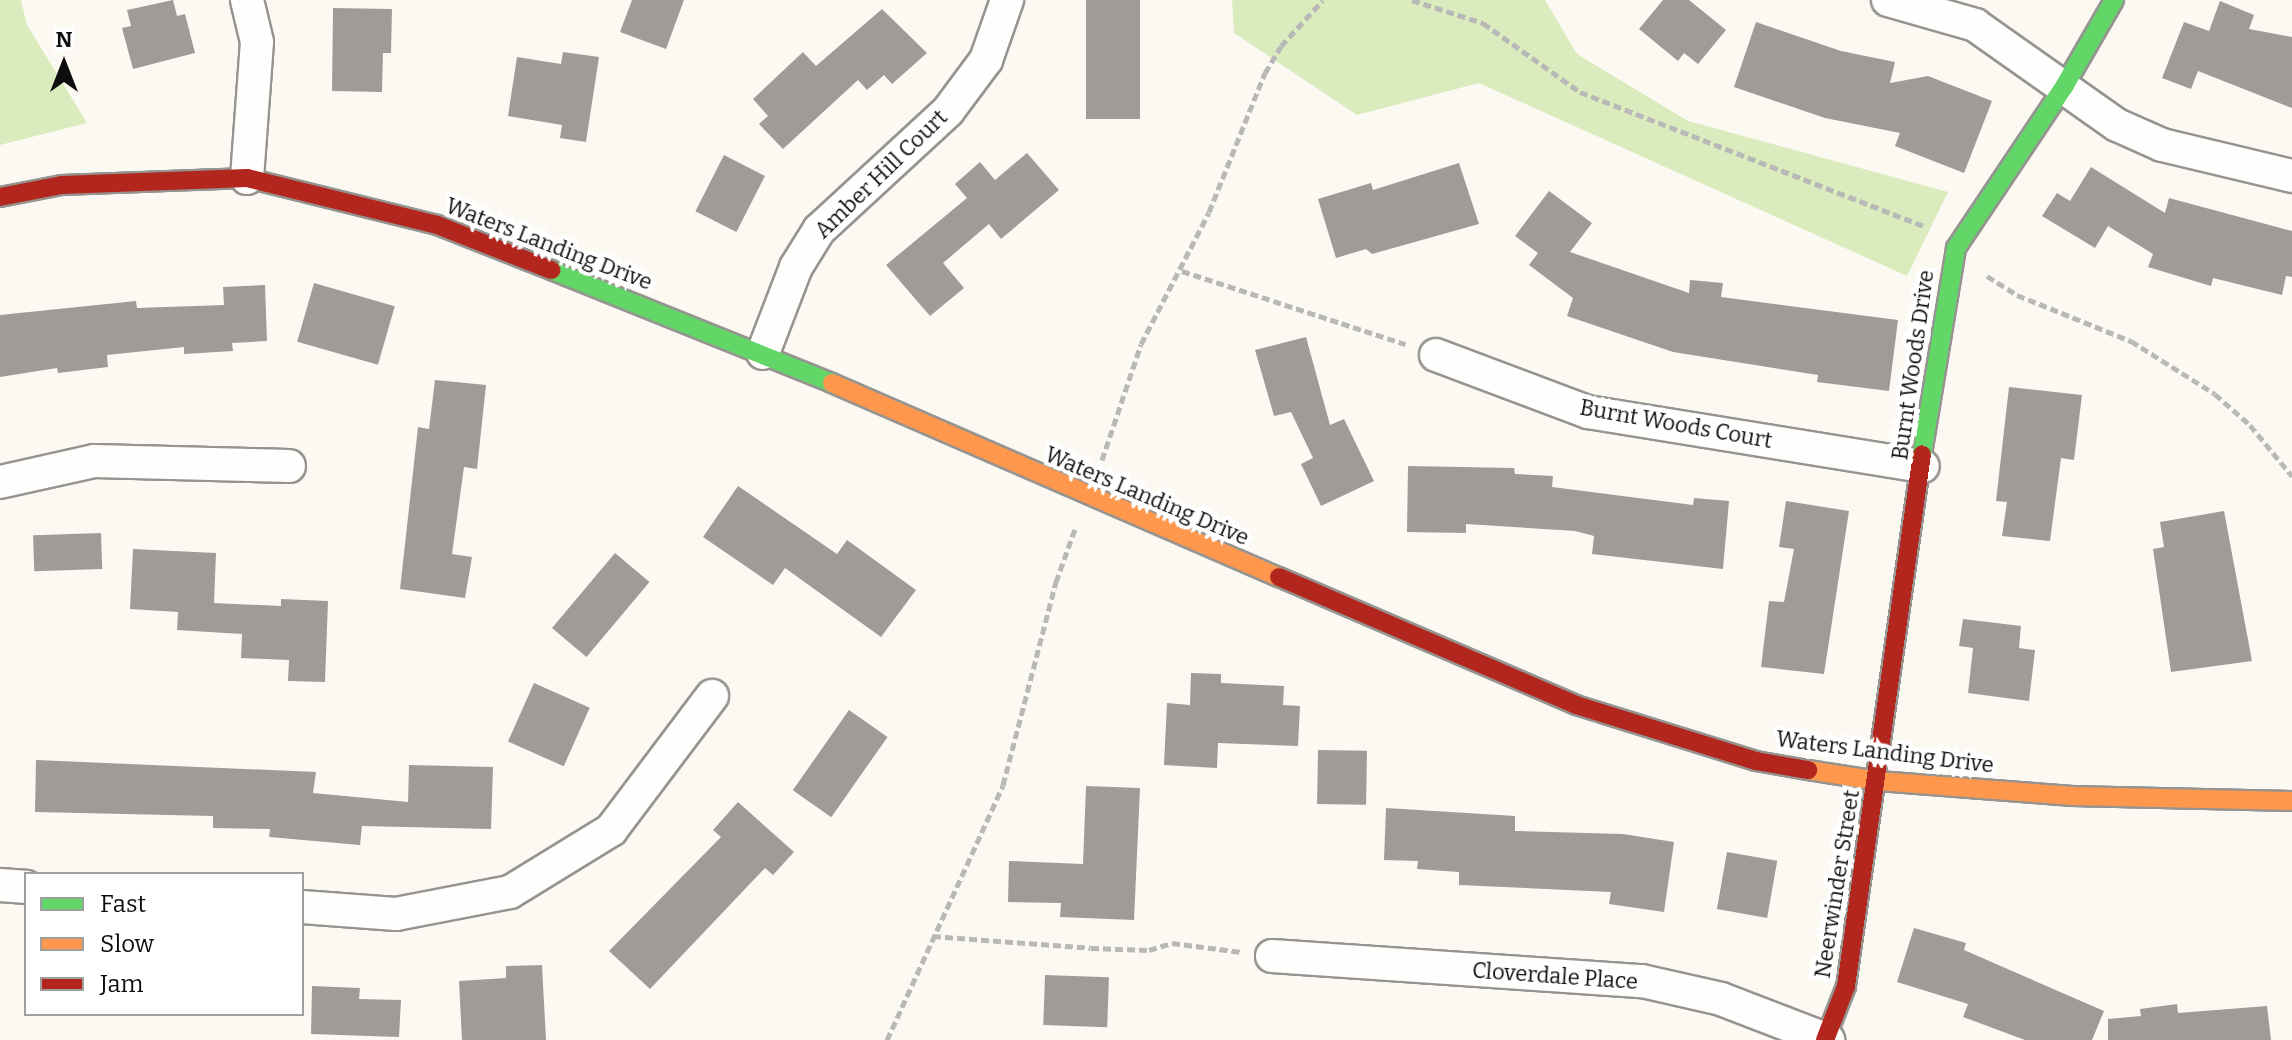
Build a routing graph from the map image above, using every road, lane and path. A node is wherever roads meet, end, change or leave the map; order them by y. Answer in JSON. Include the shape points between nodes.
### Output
{"nodes":[{"id":1,"x":247,"y":0,"type":"edge"},
{"id":2,"x":1007,"y":0,"type":"edge"},
{"id":3,"x":1323,"y":0,"type":"edge"},
{"id":4,"x":1412,"y":0,"type":"edge"},
{"id":5,"x":1888,"y":0,"type":"edge"},
{"id":6,"x":2114,"y":0,"type":"edge"},
{"id":7,"x":2065,"y":85,"type":"junction"},
{"id":8,"x":2292,"y":176,"type":"edge"},
{"id":9,"x":247,"y":178,"type":"junction"},
{"id":10,"x":0,"y":197,"type":"edge"},
{"id":11,"x":1956,"y":248,"type":"junction"},
{"id":12,"x":1182,"y":271,"type":"junction"},
{"id":13,"x":763,"y":353,"type":"junction"},
{"id":14,"x":1436,"y":355,"type":"joint"},
{"id":15,"x":289,"y":466,"type":"dead end"},
{"id":16,"x":1923,"y":466,"type":"junction"},
{"id":17,"x":2292,"y":476,"type":"edge"},
{"id":18,"x":0,"y":482,"type":"edge"},
{"id":19,"x":1089,"y":497,"type":"junction"},
{"id":20,"x":712,"y":696,"type":"dead end"},
{"id":21,"x":1878,"y":781,"type":"junction"},
{"id":22,"x":2292,"y":801,"type":"edge"},
{"id":23,"x":0,"y":885,"type":"edge"},
{"id":24,"x":24,"y":887,"type":"edge"},
{"id":25,"x":304,"y":907,"type":"edge"},
{"id":26,"x":933,"y":936,"type":"junction"},
{"id":27,"x":1272,"y":956,"type":"joint"},
{"id":28,"x":887,"y":1040,"type":"edge"},
{"id":29,"x":1826,"y":1040,"type":"edge"}],
"edges":[{"from":1,"to":9,"type":"street","via":[[257,42]]},
{"from":2,"to":13,"type":"street","name":"Amber Hill Court","via":[[986,60],[948,111],[819,230],[796,267]]},
{"from":3,"to":12,"type":"path","via":[[1265,73]]},
{"from":4,"to":11,"type":"path","via":[[1483,23],[1580,92],[1935,230]]},
{"from":5,"to":7,"type":"street","via":[[1975,25]]},
{"from":6,"to":7,"type":"street","name":"Burnt Woods Drive"},
{"from":7,"to":8,"type":"street","via":[[2117,125],[2162,145]]},
{"from":7,"to":11,"type":"street","name":"Burnt Woods Drive"},
{"from":9,"to":10,"type":"street","name":"Waters Landing Drive","via":[[62,185]]},
{"from":9,"to":13,"type":"street","name":"Waters Landing Drive","via":[[437,225]]},
{"from":11,"to":16,"type":"street","name":"Burnt Woods Drive","via":[[1944,297]]},
{"from":11,"to":17,"type":"path","via":[[1977,270],[2017,295],[2131,341],[2215,394],[2250,425]]},
{"from":12,"to":14,"type":"path"},
{"from":12,"to":19,"type":"path","via":[[1141,344]]},
{"from":13,"to":19,"type":"street","name":"Waters Landing Drive"},
{"from":14,"to":16,"type":"street","name":"Burnt Woods Court","via":[[1588,412]]},
{"from":15,"to":18,"type":"street","via":[[94,461]]},
{"from":16,"to":21,"type":"street","name":"Burnt Woods Drive"},
{"from":19,"to":21,"type":"street","name":"Waters Landing Drive","via":[[1576,705],[1756,761]]},
{"from":19,"to":26,"type":"path","via":[[1056,582],[1003,785]]},
{"from":20,"to":25,"type":"street","via":[[611,830],[510,892],[396,914]]},
{"from":21,"to":22,"type":"street","name":"Waters Landing Drive","via":[[2072,796]]},
{"from":21,"to":29,"type":"street","name":"Neerwinder Street","via":[[1846,986]]},
{"from":23,"to":24,"type":"street"},
{"from":26,"to":27,"type":"path","via":[[1149,950],[1172,943]]},
{"from":26,"to":28,"type":"path"},
{"from":27,"to":29,"type":"street","name":"Cloverdale Place","via":[[1642,981],[1721,999]]}]}
